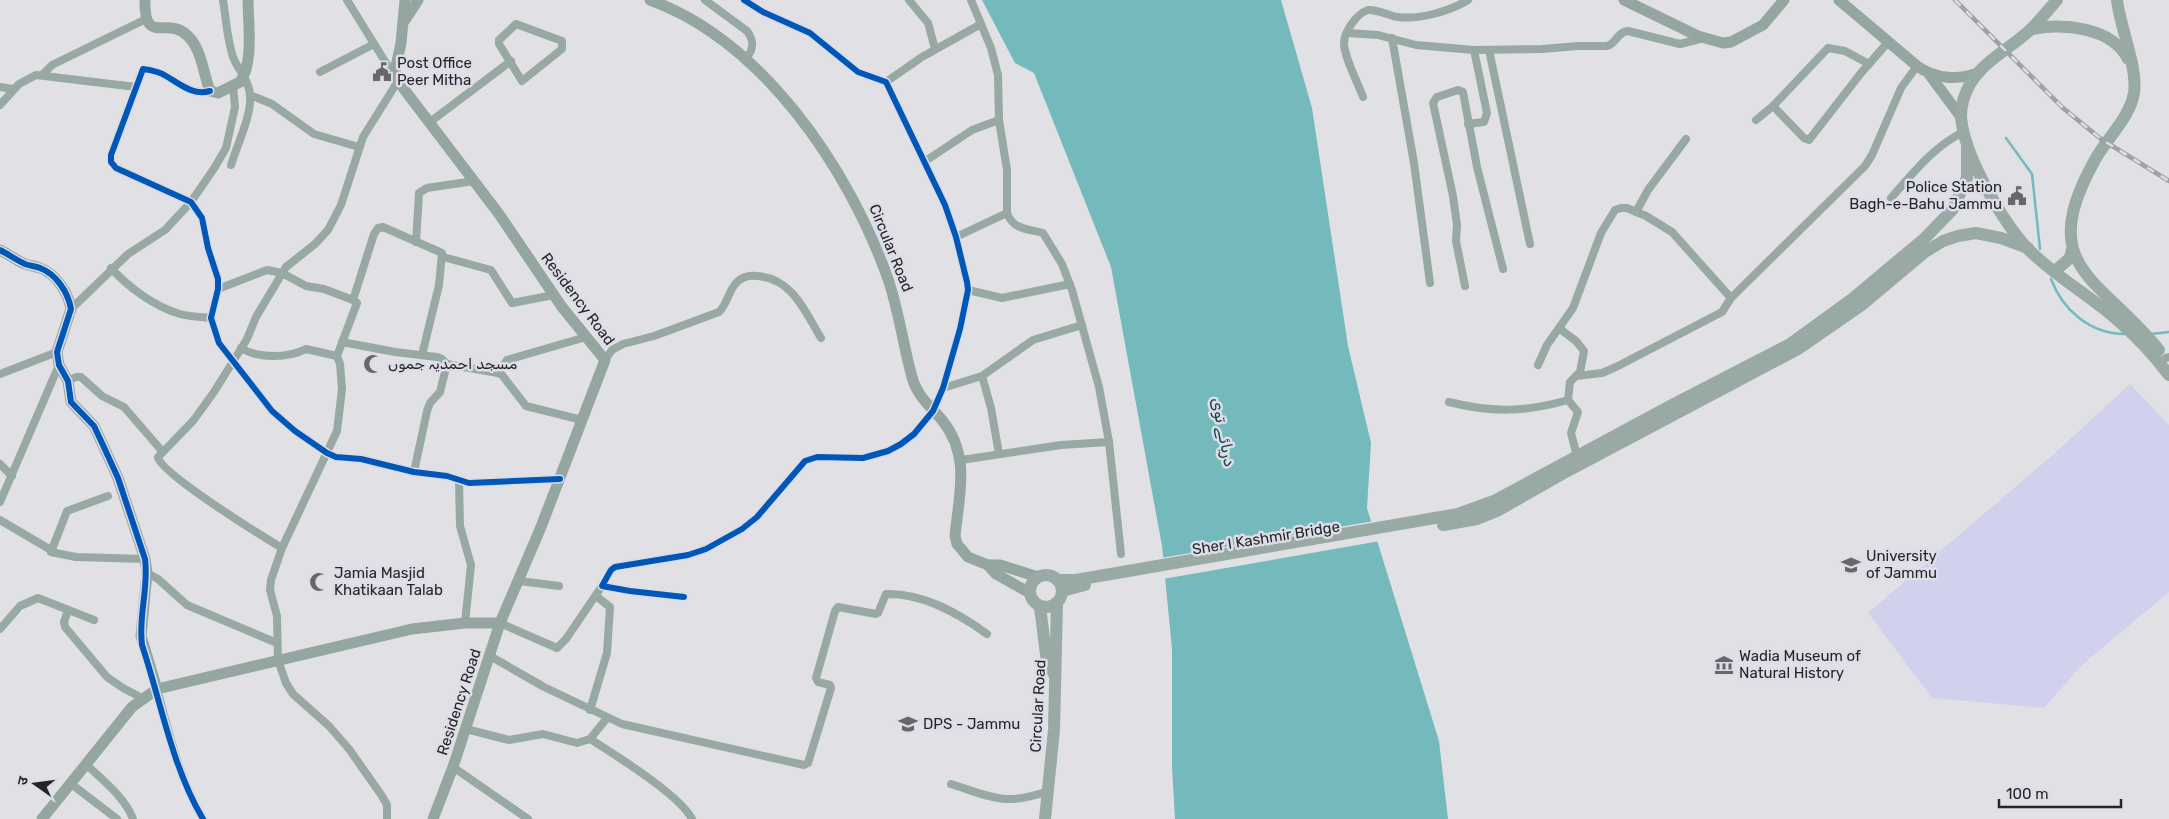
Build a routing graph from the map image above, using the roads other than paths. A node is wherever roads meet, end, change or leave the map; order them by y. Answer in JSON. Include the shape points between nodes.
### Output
{"nodes":[{"id":1,"x":145,"y":0,"type":"edge"},
{"id":2,"x":223,"y":0,"type":"edge"},
{"id":3,"x":248,"y":0,"type":"edge"},
{"id":4,"x":346,"y":0,"type":"edge"},
{"id":5,"x":405,"y":0,"type":"edge"},
{"id":6,"x":418,"y":0,"type":"edge"},
{"id":7,"x":650,"y":0,"type":"edge"},
{"id":8,"x":705,"y":0,"type":"edge"},
{"id":9,"x":744,"y":0,"type":"edge"},
{"id":10,"x":909,"y":0,"type":"edge"},
{"id":11,"x":971,"y":0,"type":"edge"},
{"id":12,"x":1468,"y":0,"type":"edge"},
{"id":13,"x":1624,"y":0,"type":"edge"},
{"id":14,"x":1784,"y":0,"type":"edge"},
{"id":15,"x":1840,"y":0,"type":"edge"},
{"id":16,"x":2057,"y":0,"type":"edge"},
{"id":17,"x":2116,"y":0,"type":"edge"},
{"id":18,"x":146,"y":19,"type":"junction"},
{"id":19,"x":404,"y":21,"type":"junction"},
{"id":20,"x":981,"y":24,"type":"junction"},
{"id":21,"x":2032,"y":28,"type":"junction"},
{"id":22,"x":1347,"y":33,"type":"junction"},
{"id":23,"x":1392,"y":38,"type":"junction"},
{"id":24,"x":1704,"y":38,"type":"junction"},
{"id":25,"x":1889,"y":42,"type":"junction"},
{"id":26,"x":374,"y":44,"type":"junction"},
{"id":27,"x":934,"y":49,"type":"junction"},
{"id":28,"x":1474,"y":50,"type":"junction"},
{"id":29,"x":1489,"y":50,"type":"junction"},
{"id":30,"x":746,"y":58,"type":"junction"},
{"id":31,"x":511,"y":61,"type":"junction"},
{"id":32,"x":1869,"y":64,"type":"junction"},
{"id":33,"x":2131,"y":64,"type":"junction"},
{"id":34,"x":1917,"y":66,"type":"junction"},
{"id":35,"x":320,"y":72,"type":"dead end"},
{"id":36,"x":1980,"y":72,"type":"junction"},
{"id":37,"x":43,"y":74,"type":"junction"},
{"id":38,"x":1929,"y":74,"type":"junction"},
{"id":39,"x":244,"y":76,"type":"junction"},
{"id":40,"x":396,"y":78,"type":"junction"},
{"id":41,"x":886,"y":82,"type":"junction"},
{"id":42,"x":233,"y":86,"type":"junction"},
{"id":43,"x":0,"y":87,"type":"edge"},
{"id":44,"x":136,"y":87,"type":"junction"},
{"id":45,"x":14,"y":89,"type":"junction"},
{"id":46,"x":210,"y":91,"type":"junction"},
{"id":47,"x":250,"y":95,"type":"junction"},
{"id":48,"x":1363,"y":97,"type":"dead end"},
{"id":49,"x":0,"y":105,"type":"edge"},
{"id":50,"x":1773,"y":106,"type":"junction"},
{"id":51,"x":1962,"y":116,"type":"junction"},
{"id":52,"x":999,"y":120,"type":"junction"},
{"id":53,"x":1756,"y":120,"type":"dead end"},
{"id":54,"x":430,"y":122,"type":"junction"},
{"id":55,"x":1468,"y":124,"type":"junction"},
{"id":56,"x":1966,"y":137,"type":"junction"},
{"id":57,"x":1686,"y":139,"type":"dead end"},
{"id":58,"x":359,"y":147,"type":"junction"},
{"id":59,"x":924,"y":162,"type":"junction"},
{"id":60,"x":231,"y":165,"type":"dead end"},
{"id":61,"x":474,"y":181,"type":"junction"},
{"id":62,"x":1891,"y":198,"type":"dead end"},
{"id":63,"x":190,"y":202,"type":"junction"},
{"id":64,"x":1636,"y":212,"type":"junction"},
{"id":65,"x":1007,"y":214,"type":"junction"},
{"id":66,"x":956,"y":237,"type":"junction"},
{"id":67,"x":416,"y":242,"type":"junction"},
{"id":68,"x":1530,"y":244,"type":"dead end"},
{"id":69,"x":2028,"y":248,"type":"junction"},
{"id":70,"x":2072,"y":249,"type":"junction"},
{"id":71,"x":0,"y":250,"type":"edge"},
{"id":72,"x":443,"y":257,"type":"junction"},
{"id":73,"x":112,"y":268,"type":"junction"},
{"id":74,"x":1502,"y":269,"type":"dead end"},
{"id":75,"x":2055,"y":271,"type":"junction"},
{"id":76,"x":282,"y":273,"type":"junction"},
{"id":77,"x":1430,"y":283,"type":"dead end"},
{"id":78,"x":1070,"y":284,"type":"junction"},
{"id":79,"x":1464,"y":286,"type":"dead end"},
{"id":80,"x":218,"y":289,"type":"junction"},
{"id":81,"x":968,"y":290,"type":"junction"},
{"id":82,"x":554,"y":295,"type":"junction"},
{"id":83,"x":1731,"y":298,"type":"junction"},
{"id":84,"x":353,"y":300,"type":"junction"},
{"id":85,"x":71,"y":309,"type":"junction"},
{"id":86,"x":2118,"y":314,"type":"junction"},
{"id":87,"x":211,"y":318,"type":"junction"},
{"id":88,"x":1082,"y":325,"type":"junction"},
{"id":89,"x":1560,"y":328,"type":"junction"},
{"id":90,"x":586,"y":337,"type":"junction"},
{"id":91,"x":821,"y":338,"type":"dead end"},
{"id":92,"x":342,"y":342,"type":"junction"},
{"id":93,"x":2151,"y":347,"type":"junction"},
{"id":94,"x":241,"y":348,"type":"junction"},
{"id":95,"x":57,"y":352,"type":"junction"},
{"id":96,"x":422,"y":355,"type":"junction"},
{"id":97,"x":337,"y":356,"type":"junction"},
{"id":98,"x":2168,"y":359,"type":"edge"},
{"id":99,"x":605,"y":360,"type":"junction"},
{"id":100,"x":233,"y":362,"type":"junction"},
{"id":101,"x":447,"y":364,"type":"junction"},
{"id":102,"x":59,"y":365,"type":"junction"},
{"id":103,"x":1538,"y":365,"type":"dead end"},
{"id":104,"x":498,"y":373,"type":"junction"},
{"id":105,"x":0,"y":374,"type":"edge"},
{"id":106,"x":2169,"y":375,"type":"edge"},
{"id":107,"x":982,"y":376,"type":"junction"},
{"id":108,"x":1576,"y":376,"type":"junction"},
{"id":109,"x":68,"y":381,"type":"junction"},
{"id":110,"x":943,"y":388,"type":"junction"},
{"id":111,"x":1568,"y":393,"type":"junction"},
{"id":112,"x":1449,"y":402,"type":"dead end"},
{"id":113,"x":933,"y":411,"type":"junction"},
{"id":114,"x":582,"y":420,"type":"junction"},
{"id":115,"x":1109,"y":442,"type":"junction"},
{"id":116,"x":162,"y":451,"type":"junction"},
{"id":117,"x":327,"y":453,"type":"junction"},
{"id":118,"x":1000,"y":454,"type":"junction"},
{"id":119,"x":1577,"y":456,"type":"junction"},
{"id":120,"x":961,"y":460,"type":"junction"},
{"id":121,"x":0,"y":464,"type":"edge"},
{"id":122,"x":414,"y":472,"type":"junction"},
{"id":123,"x":12,"y":476,"type":"junction"},
{"id":124,"x":560,"y":479,"type":"junction"},
{"id":125,"x":459,"y":480,"type":"junction"},
{"id":126,"x":108,"y":496,"type":"dead end"},
{"id":127,"x":0,"y":502,"type":"edge"},
{"id":128,"x":1459,"y":518,"type":"junction"},
{"id":129,"x":0,"y":520,"type":"edge"},
{"id":130,"x":282,"y":548,"type":"junction"},
{"id":131,"x":51,"y":550,"type":"junction"},
{"id":132,"x":1122,"y":554,"type":"dead end"},
{"id":133,"x":145,"y":559,"type":"junction"},
{"id":134,"x":988,"y":565,"type":"junction"},
{"id":135,"x":147,"y":573,"type":"junction"},
{"id":136,"x":1038,"y":577,"type":"junction"},
{"id":137,"x":518,"y":581,"type":"junction"},
{"id":138,"x":559,"y":586,"type":"dead end"},
{"id":139,"x":602,"y":586,"type":"junction"},
{"id":140,"x":1059,"y":591,"type":"junction"},
{"id":141,"x":1030,"y":593,"type":"junction"},
{"id":142,"x":596,"y":596,"type":"junction"},
{"id":143,"x":684,"y":597,"type":"dead end"},
{"id":144,"x":1040,"y":607,"type":"junction"},
{"id":145,"x":68,"y":610,"type":"junction"},
{"id":146,"x":94,"y":620,"type":"dead end"},
{"id":147,"x":500,"y":622,"type":"junction"},
{"id":148,"x":465,"y":623,"type":"junction"},
{"id":149,"x":0,"y":628,"type":"edge"},
{"id":150,"x":987,"y":634,"type":"dead end"},
{"id":151,"x":277,"y":644,"type":"junction"},
{"id":152,"x":490,"y":656,"type":"junction"},
{"id":153,"x":278,"y":660,"type":"junction"},
{"id":154,"x":1054,"y":674,"type":"junction"},
{"id":155,"x":156,"y":689,"type":"junction"},
{"id":156,"x":142,"y":698,"type":"junction"},
{"id":157,"x":590,"y":710,"type":"junction"},
{"id":158,"x":608,"y":718,"type":"junction"},
{"id":159,"x":466,"y":729,"type":"junction"},
{"id":160,"x":590,"y":739,"type":"junction"},
{"id":161,"x":87,"y":765,"type":"junction"},
{"id":162,"x":453,"y":767,"type":"junction"},
{"id":163,"x":70,"y":783,"type":"junction"},
{"id":164,"x":951,"y":784,"type":"dead end"},
{"id":165,"x":1049,"y":791,"type":"junction"},
{"id":166,"x":1044,"y":816,"type":"edge"},
{"id":167,"x":42,"y":819,"type":"edge"},
{"id":168,"x":116,"y":819,"type":"edge"},
{"id":169,"x":133,"y":819,"type":"edge"},
{"id":170,"x":203,"y":819,"type":"edge"},
{"id":171,"x":387,"y":819,"type":"edge"},
{"id":172,"x":433,"y":819,"type":"edge"},
{"id":173,"x":528,"y":819,"type":"edge"},
{"id":174,"x":692,"y":819,"type":"edge"}],
"edges":[{"from":1,"to":18,"type":"main road"},
{"from":2,"to":39,"type":"street","via":[[231,51]]},
{"from":3,"to":39,"type":"main road","via":[[248,62]]},
{"from":4,"to":26,"type":"street"},
{"from":5,"to":19,"type":"main road"},
{"from":6,"to":19,"type":"main road"},
{"from":7,"to":30,"type":"main road","name":"Circular Road","via":[[693,20]]},
{"from":8,"to":30,"type":"street","via":[[751,36],[752,47]]},
{"from":9,"to":41,"type":"street","via":[[810,33],[858,72]]},
{"from":10,"to":27,"type":"street","via":[[928,23]]},
{"from":11,"to":20,"type":"street"},
{"from":12,"to":22,"type":"street","via":[[1451,8],[1414,17],[1397,17],[1369,10],[1360,14]]},
{"from":13,"to":24,"type":"main road"},
{"from":14,"to":24,"type":"main road","via":[[1763,25],[1749,34],[1723,43]]},
{"from":15,"to":25,"type":"main road"},
{"from":16,"to":21,"type":"main road"},
{"from":17,"to":33,"type":"main road"},
{"from":18,"to":37,"type":"street","via":[[52,65]]},
{"from":18,"to":46,"type":"main road","via":[[151,26],[176,30],[188,36],[199,54]]},
{"from":19,"to":40,"type":"main road"},
{"from":20,"to":27,"type":"street"},
{"from":20,"to":52,"type":"street","via":[[998,75]]},
{"from":21,"to":33,"type":"main road","via":[[2057,26],[2099,34],[2119,46]]},
{"from":21,"to":36,"type":"main road"},
{"from":22,"to":23,"type":"street"},
{"from":22,"to":48,"type":"street","via":[[1344,45]]},
{"from":23,"to":28,"type":"street","via":[[1416,45]]},
{"from":23,"to":77,"type":"street","via":[[1414,163]]},
{"from":24,"to":29,"type":"street","via":[[1680,44],[1628,31],[1607,46]]},
{"from":25,"to":32,"type":"street"},
{"from":25,"to":34,"type":"main road"},
{"from":26,"to":35,"type":"street"},
{"from":26,"to":40,"type":"street"},
{"from":27,"to":41,"type":"street"},
{"from":28,"to":29,"type":"street"},
{"from":28,"to":55,"type":"street","via":[[1487,113],[1484,122]]},
{"from":29,"to":68,"type":"street"},
{"from":30,"to":113,"type":"main road","name":"Circular Road","via":[[802,122],[871,235],[894,297],[912,378]]},
{"from":31,"to":31,"type":"street","via":[[522,81],[562,49],[562,41],[513,24],[499,40]]},
{"from":31,"to":54,"type":"street"},
{"from":32,"to":50,"type":"street","via":[[1845,51],[1828,48]]},
{"from":32,"to":50,"type":"street","via":[[1809,140]]},
{"from":33,"to":70,"type":"main road","via":[[2135,80],[2132,101],[2096,158],[2078,195],[2071,220]]},
{"from":34,"to":38,"type":"main road"},
{"from":34,"to":83,"type":"street","via":[[1901,88],[1865,166]]},
{"from":36,"to":38,"type":"main road","via":[[1951,78]]},
{"from":36,"to":51,"type":"main road","via":[[1966,94]]},
{"from":37,"to":44,"type":"street"},
{"from":37,"to":45,"type":"street","via":[[30,76]]},
{"from":38,"to":51,"type":"main road"},
{"from":39,"to":42,"type":"main road"},
{"from":39,"to":47,"type":"street"},
{"from":40,"to":54,"type":"main road","name":"Residency Road"},
{"from":40,"to":58,"type":"street"},
{"from":41,"to":59,"type":"street"},
{"from":42,"to":46,"type":"main road","via":[[218,92]]},
{"from":42,"to":63,"type":"street","via":[[235,107],[226,148]]},
{"from":43,"to":45,"type":"street"},
{"from":44,"to":46,"type":"street","via":[[145,68],[196,92]]},
{"from":44,"to":63,"type":"street","via":[[111,162],[116,168]]},
{"from":45,"to":49,"type":"street"},
{"from":47,"to":58,"type":"street","via":[[272,104],[314,134]]},
{"from":47,"to":60,"type":"street"},
{"from":50,"to":53,"type":"street"},
{"from":51,"to":56,"type":"main road"},
{"from":52,"to":59,"type":"street","via":[[972,130]]},
{"from":52,"to":65,"type":"street","via":[[1007,170]]},
{"from":54,"to":61,"type":"main road","name":"Residency Road"},
{"from":55,"to":74,"type":"street"},
{"from":55,"to":79,"type":"street","via":[[1462,91],[1434,100],[1458,225],[1456,241]]},
{"from":56,"to":62,"type":"street","via":[[1943,144]]},
{"from":56,"to":69,"type":"main road","via":[[1981,178]]},
{"from":56,"to":119,"type":"main road","via":[[1967,178],[1954,209],[1925,238],[1852,299],[1790,344]]},
{"from":57,"to":64,"type":"street","via":[[1648,190]]},
{"from":58,"to":76,"type":"street","via":[[341,205],[328,230]]},
{"from":59,"to":66,"type":"street"},
{"from":61,"to":67,"type":"street","via":[[427,188],[419,193]]},
{"from":61,"to":82,"type":"main road","name":"Residency Road"},
{"from":63,"to":73,"type":"street","via":[[165,230]]},
{"from":63,"to":80,"type":"street","via":[[204,221]]},
{"from":64,"to":83,"type":"street","via":[[1672,232]]},
{"from":64,"to":89,"type":"street","via":[[1618,209],[1607,223],[1573,308]]},
{"from":65,"to":66,"type":"street"},
{"from":65,"to":78,"type":"street","via":[[1016,226],[1043,233]]},
{"from":66,"to":81,"type":"street"},
{"from":67,"to":72,"type":"street","via":[[441,251]]},
{"from":67,"to":84,"type":"street","via":[[400,233],[378,228]]},
{"from":69,"to":75,"type":"main road"},
{"from":69,"to":128,"type":"main road","via":[[1976,233],[1943,241],[1863,304],[1798,349],[1497,511],[1477,519]]},
{"from":70,"to":75,"type":"main road","via":[[2070,258]]},
{"from":70,"to":86,"type":"main road","via":[[2088,277]]},
{"from":71,"to":85,"type":"main road","via":[[51,275],[59,283]]},
{"from":72,"to":82,"type":"street","via":[[491,270],[512,303]]},
{"from":72,"to":96,"type":"street"},
{"from":73,"to":85,"type":"street"},
{"from":73,"to":87,"type":"street","via":[[131,288],[172,311]]},
{"from":75,"to":86,"type":"main road","via":[[2065,282]]},
{"from":76,"to":80,"type":"street","via":[[267,270]]},
{"from":76,"to":84,"type":"street","via":[[306,286]]},
{"from":76,"to":94,"type":"street"},
{"from":78,"to":81,"type":"street","via":[[1002,298]]},
{"from":78,"to":88,"type":"street"},
{"from":80,"to":87,"type":"street"},
{"from":81,"to":110,"type":"street"},
{"from":82,"to":90,"type":"main road","name":"Residency Road"},
{"from":83,"to":108,"type":"street","via":[[1716,317],[1602,373]]},
{"from":84,"to":92,"type":"street","via":[[357,305]]},
{"from":85,"to":95,"type":"main road"},
{"from":86,"to":93,"type":"main road"},
{"from":87,"to":100,"type":"street","via":[[219,343]]},
{"from":88,"to":107,"type":"street","via":[[1028,342]]},
{"from":88,"to":115,"type":"street","via":[[1099,387]]},
{"from":89,"to":103,"type":"street"},
{"from":89,"to":108,"type":"street","via":[[1584,348],[1582,367]]},
{"from":90,"to":99,"type":"main road","name":"Residency Road"},
{"from":90,"to":104,"type":"street","via":[[507,360]]},
{"from":91,"to":99,"type":"street","via":[[788,287],[772,278],[751,275],[737,282],[725,307],[719,312],[646,339],[623,344],[612,350]]},
{"from":92,"to":96,"type":"street"},
{"from":92,"to":97,"type":"street"},
{"from":93,"to":98,"type":"main road"},
{"from":93,"to":106,"type":"main road"},
{"from":94,"to":97,"type":"street","via":[[264,356],[296,354],[306,349]]},
{"from":94,"to":100,"type":"street"},
{"from":95,"to":102,"type":"main road"},
{"from":95,"to":105,"type":"street"},
{"from":96,"to":101,"type":"street","via":[[442,359]]},
{"from":97,"to":117,"type":"street","via":[[341,371],[341,404],[337,430]]},
{"from":99,"to":114,"type":"main road","name":"Residency Road"},
{"from":100,"to":116,"type":"street","via":[[202,409]]},
{"from":100,"to":117,"type":"street","via":[[272,411]]},
{"from":101,"to":104,"type":"street"},
{"from":101,"to":122,"type":"street","via":[[440,392],[427,411]]},
{"from":102,"to":109,"type":"main road"},
{"from":102,"to":123,"type":"street"},
{"from":104,"to":114,"type":"street","via":[[526,406]]},
{"from":107,"to":110,"type":"street"},
{"from":107,"to":118,"type":"street"},
{"from":108,"to":111,"type":"street"},
{"from":109,"to":116,"type":"street","via":[[81,377],[102,396],[121,405]]},
{"from":109,"to":133,"type":"main road","via":[[72,406],[94,426],[111,461]]},
{"from":110,"to":113,"type":"street"},
{"from":111,"to":112,"type":"street","via":[[1546,406],[1506,411],[1474,409]]},
{"from":111,"to":119,"type":"street","via":[[1578,412],[1572,433]]},
{"from":113,"to":120,"type":"main road","name":"Circular Road","via":[[952,434]]},
{"from":113,"to":139,"type":"street","via":[[914,434],[888,451],[863,458],[817,457],[805,462],[775,498],[742,529],[706,549],[615,567]]},
{"from":114,"to":124,"type":"main road","name":"Residency Road"},
{"from":115,"to":118,"type":"street","via":[[1072,443]]},
{"from":115,"to":132,"type":"street"},
{"from":116,"to":130,"type":"street","via":[[158,461],[184,484]]},
{"from":117,"to":122,"type":"street"},
{"from":117,"to":130,"type":"street"},
{"from":118,"to":120,"type":"street"},
{"from":119,"to":128,"type":"main road"},
{"from":120,"to":134,"type":"main road","name":"Circular Road","via":[[957,544],[968,557]]},
{"from":121,"to":123,"type":"street"},
{"from":122,"to":125,"type":"street"},
{"from":123,"to":127,"type":"street"},
{"from":124,"to":125,"type":"street","via":[[476,484]]},
{"from":124,"to":137,"type":"main road","name":"Residency Road"},
{"from":125,"to":148,"type":"street","via":[[460,526],[471,570]]},
{"from":126,"to":131,"type":"street","via":[[67,511]]},
{"from":128,"to":140,"type":"main road","name":"Sher I Kashmir Bridge","via":[[1076,583]]},
{"from":129,"to":131,"type":"street"},
{"from":130,"to":151,"type":"street","via":[[270,590],[276,616]]},
{"from":131,"to":133,"type":"street","via":[[57,555],[76,558]]},
{"from":133,"to":135,"type":"main road"},
{"from":134,"to":136,"type":"main road","via":[[1000,565]]},
{"from":134,"to":141,"type":"main road","via":[[996,574]]},
{"from":135,"to":151,"type":"street","via":[[187,605]]},
{"from":135,"to":155,"type":"main road","via":[[140,626]]},
{"from":136,"to":140,"type":"main road","via":[[1050,576]]},
{"from":136,"to":141,"type":"main road","via":[[1030,587]]},
{"from":137,"to":138,"type":"street"},
{"from":137,"to":147,"type":"main road","name":"Residency Road"},
{"from":139,"to":142,"type":"street"},
{"from":139,"to":143,"type":"street"},
{"from":140,"to":144,"type":"main road","via":[[1052,606]]},
{"from":140,"to":154,"type":"main road","name":"Circular Road"},
{"from":141,"to":144,"type":"main road"},
{"from":142,"to":147,"type":"street","via":[[557,648]]},
{"from":142,"to":157,"type":"street","via":[[610,607],[611,612],[607,626],[607,653]]},
{"from":144,"to":154,"type":"main road","via":[[1048,662]]},
{"from":145,"to":146,"type":"street"},
{"from":145,"to":149,"type":"street","via":[[35,598],[20,606]]},
{"from":145,"to":156,"type":"street","via":[[65,627],[107,677]]},
{"from":147,"to":148,"type":"main road"},
{"from":147,"to":152,"type":"main road","name":"Residency Road"},
{"from":148,"to":153,"type":"main road","via":[[412,629]]},
{"from":150,"to":158,"type":"street","via":[[956,613],[915,597],[886,594],[876,614],[838,607],[816,678],[831,688],[808,762],[804,765],[622,724]]},
{"from":151,"to":153,"type":"street"},
{"from":152,"to":157,"type":"street"},
{"from":152,"to":159,"type":"main road","name":"Residency Road"},
{"from":153,"to":155,"type":"main road"},
{"from":153,"to":171,"type":"street","via":[[293,694],[340,736],[382,796],[387,805]]},
{"from":154,"to":165,"type":"main road","name":"Circular Road"},
{"from":155,"to":156,"type":"main road"},
{"from":155,"to":170,"type":"street","via":[[175,756]]},
{"from":156,"to":161,"type":"main road"},
{"from":157,"to":158,"type":"street"},
{"from":158,"to":160,"type":"street"},
{"from":159,"to":160,"type":"street","via":[[510,740],[536,734],[577,743]]},
{"from":159,"to":162,"type":"main road","name":"Residency Road"},
{"from":160,"to":174,"type":"street","via":[[683,805]]},
{"from":161,"to":163,"type":"main road"},
{"from":161,"to":169,"type":"street","via":[[122,800]]},
{"from":162,"to":172,"type":"main road","name":"Residency Road"},
{"from":162,"to":173,"type":"street"},
{"from":163,"to":167,"type":"main road"},
{"from":163,"to":168,"type":"street"},
{"from":164,"to":165,"type":"street","via":[[1003,800],[1022,799]]},
{"from":165,"to":166,"type":"main road","name":"Circular Road"}]}
